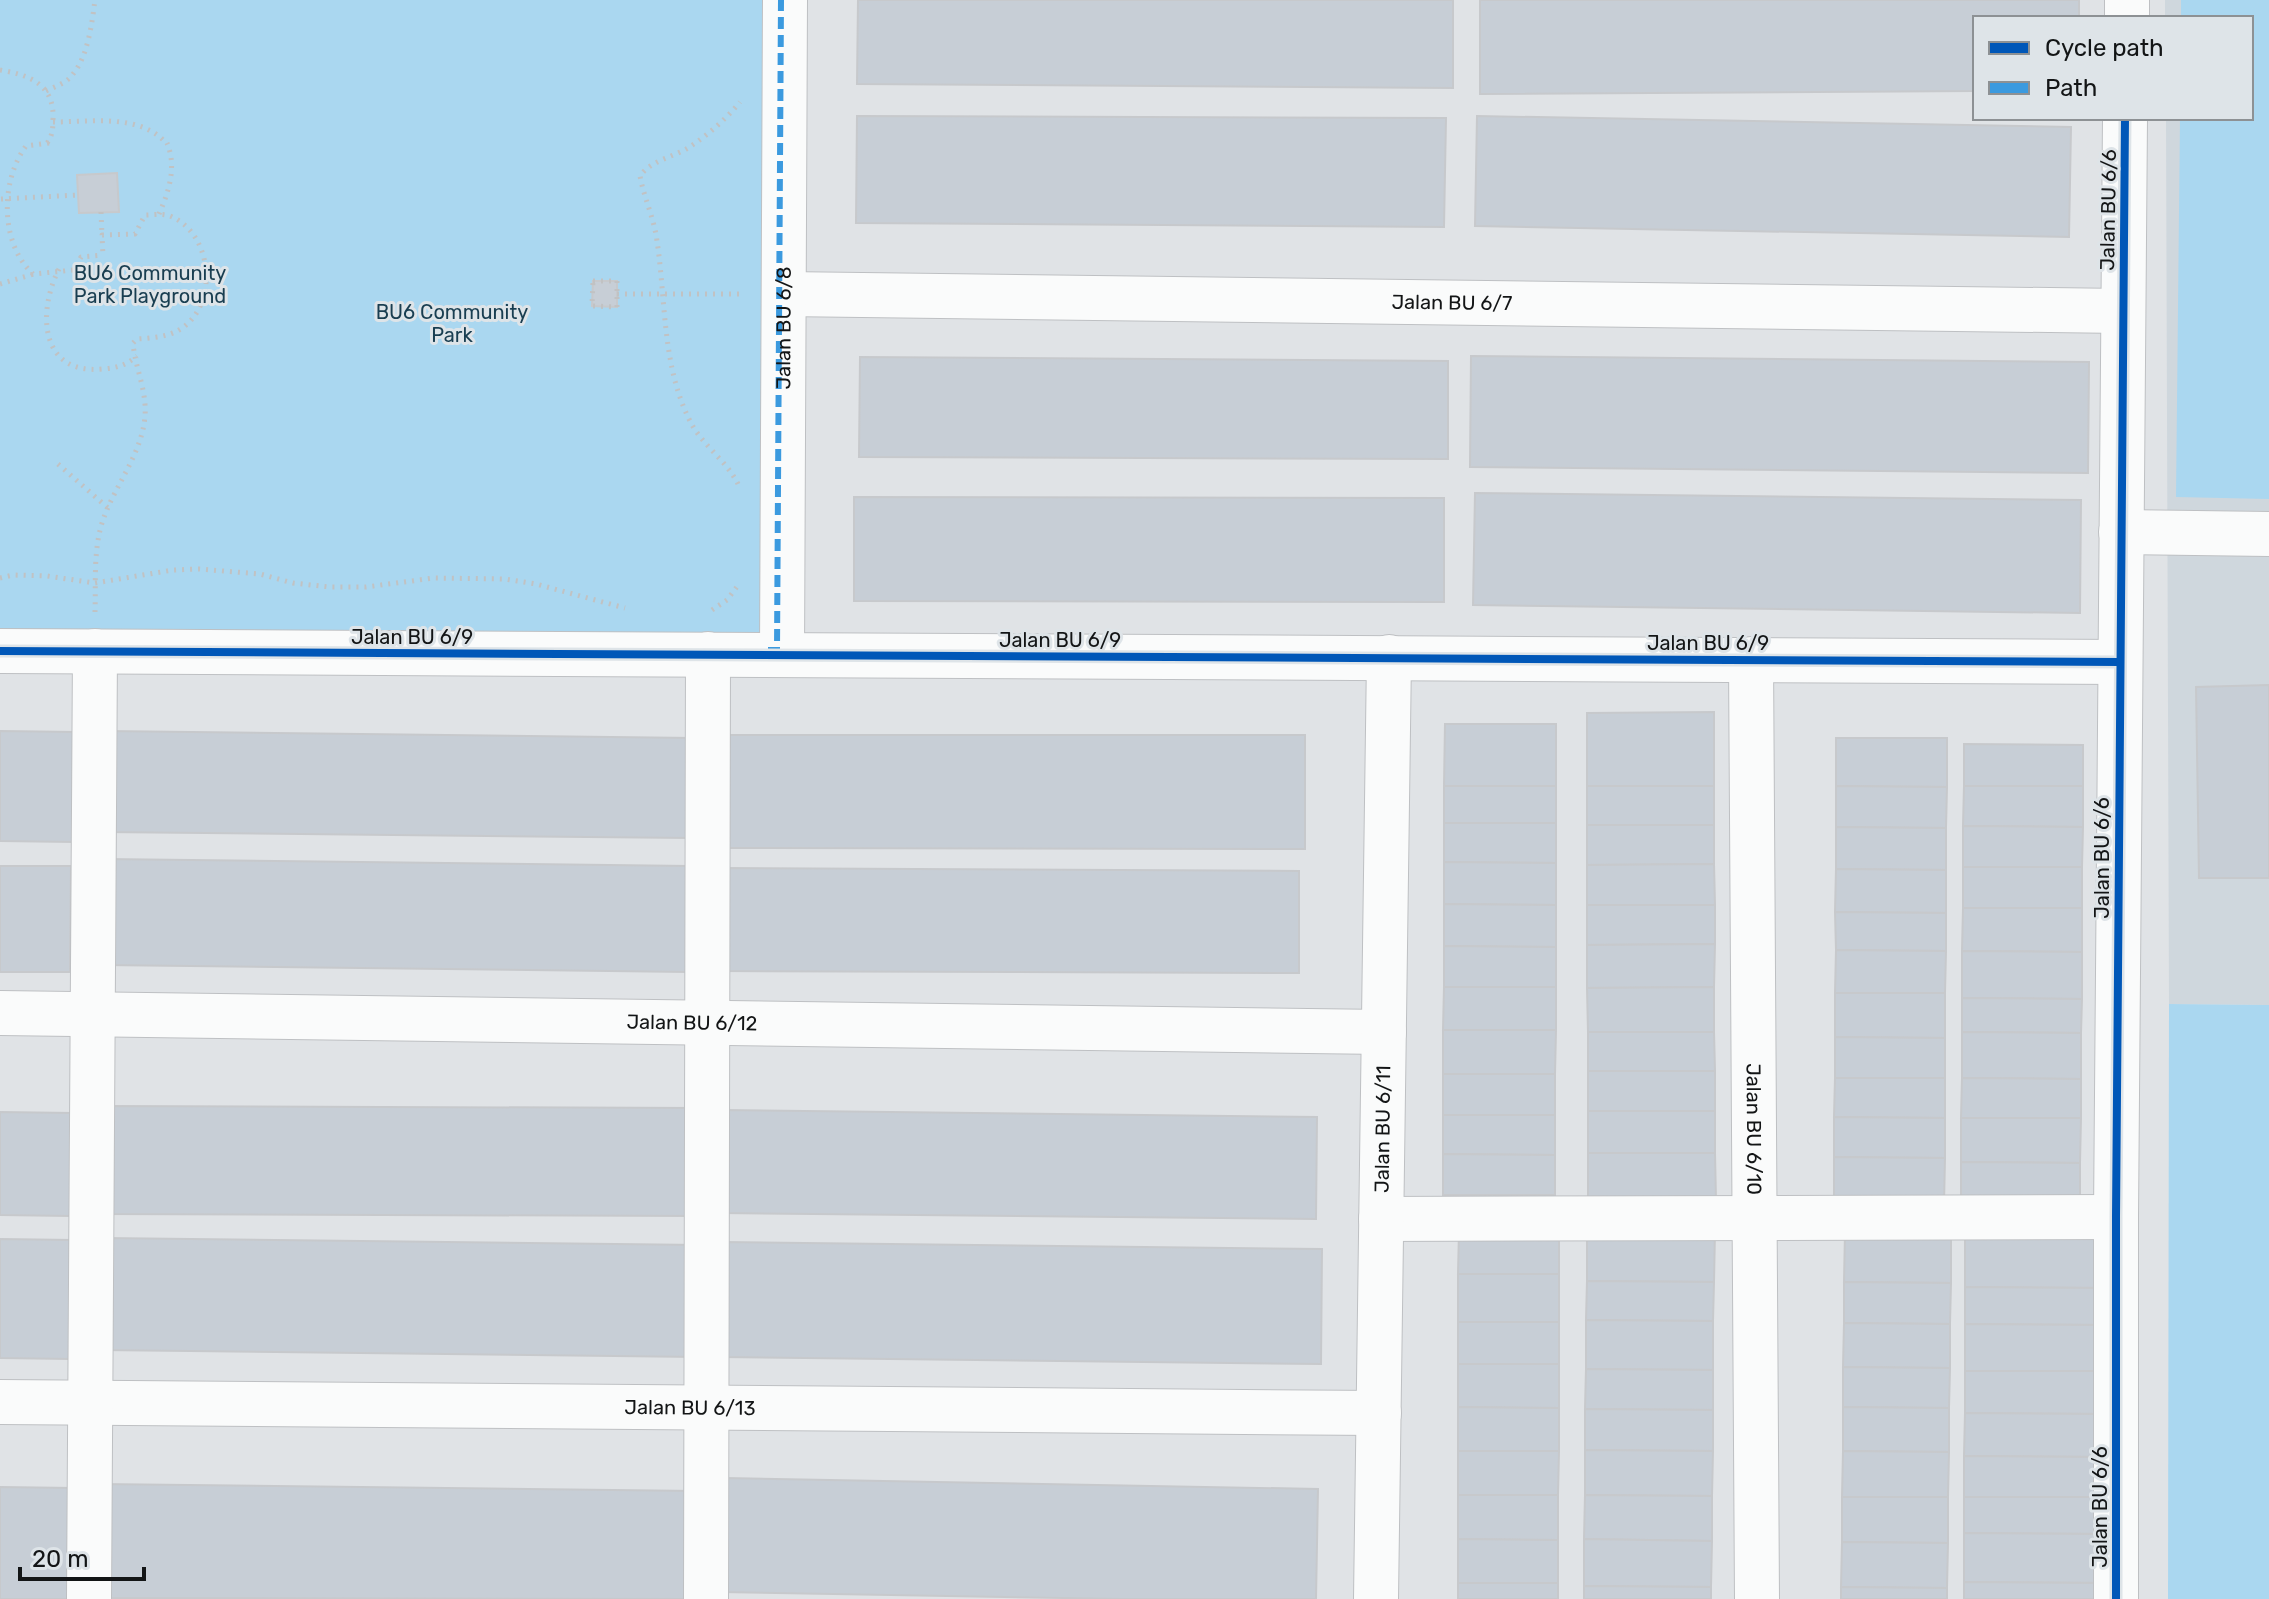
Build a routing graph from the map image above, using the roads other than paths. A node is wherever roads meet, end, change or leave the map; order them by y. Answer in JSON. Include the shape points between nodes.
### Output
{"nodes":[{"id":1,"x":785,"y":0,"type":"edge"},
{"id":2,"x":2125,"y":120,"type":"edge"},
{"id":3,"x":766,"y":294,"type":"junction"},
{"id":4,"x":2122,"y":311,"type":"junction"},
{"id":5,"x":2121,"y":532,"type":"junction"},
{"id":6,"x":2269,"y":534,"type":"edge"},
{"id":7,"x":705,"y":634,"type":"junction"},
{"id":8,"x":95,"y":635,"type":"junction"},
{"id":9,"x":0,"y":651,"type":"edge"},
{"id":10,"x":782,"y":654,"type":"junction"},
{"id":11,"x":1389,"y":657,"type":"junction"},
{"id":12,"x":1751,"y":659,"type":"junction"},
{"id":13,"x":2120,"y":662,"type":"junction"},
{"id":14,"x":0,"y":1013,"type":"edge"},
{"id":15,"x":93,"y":1014,"type":"junction"},
{"id":16,"x":707,"y":1022,"type":"junction"},
{"id":17,"x":1384,"y":1032,"type":"junction"},
{"id":18,"x":2116,"y":1217,"type":"junction"},
{"id":19,"x":1754,"y":1218,"type":"junction"},
{"id":20,"x":1381,"y":1219,"type":"junction"},
{"id":21,"x":0,"y":1402,"type":"edge"},
{"id":22,"x":90,"y":1403,"type":"junction"},
{"id":23,"x":706,"y":1408,"type":"junction"},
{"id":24,"x":1379,"y":1413,"type":"junction"},
{"id":25,"x":89,"y":1599,"type":"edge"},
{"id":26,"x":706,"y":1599,"type":"edge"},
{"id":27,"x":1376,"y":1599,"type":"edge"},
{"id":28,"x":1757,"y":1599,"type":"edge"},
{"id":29,"x":2116,"y":1599,"type":"edge"}],
"edges":[{"from":1,"to":3,"type":"street","name":"Jalan BU 6/8"},
{"from":2,"to":4,"type":"street","name":"Jalan BU 6/6"},
{"from":3,"to":4,"type":"street","name":"Jalan BU 6/7"},
{"from":3,"to":10,"type":"street","name":"Jalan BU 6/8"},
{"from":4,"to":5,"type":"street","name":"Jalan BU 6/6"},
{"from":5,"to":6,"type":"street"},
{"from":5,"to":13,"type":"street","name":"Jalan BU 6/6"},
{"from":7,"to":8,"type":"street","name":"Jalan BU 6/9"},
{"from":7,"to":10,"type":"street","name":"Jalan BU 6/9"},
{"from":7,"to":16,"type":"street"},
{"from":8,"to":9,"type":"street","name":"Jalan BU 6/9"},
{"from":8,"to":15,"type":"street"},
{"from":10,"to":11,"type":"street","name":"Jalan BU 6/9"},
{"from":11,"to":12,"type":"street","name":"Jalan BU 6/9"},
{"from":11,"to":17,"type":"street","name":"Jalan BU 6/11"},
{"from":12,"to":13,"type":"street","name":"Jalan BU 6/9"},
{"from":12,"to":19,"type":"street","name":"Jalan BU 6/10"},
{"from":13,"to":18,"type":"street","name":"Jalan BU 6/6"},
{"from":14,"to":15,"type":"street","name":"Jalan BU 6/12"},
{"from":15,"to":16,"type":"street","name":"Jalan BU 6/12"},
{"from":15,"to":22,"type":"street"},
{"from":16,"to":17,"type":"street","name":"Jalan BU 6/12"},
{"from":16,"to":23,"type":"street"},
{"from":17,"to":20,"type":"street","name":"Jalan BU 6/11"},
{"from":18,"to":19,"type":"street"},
{"from":18,"to":29,"type":"street","name":"Jalan BU 6/6"},
{"from":19,"to":20,"type":"street"},
{"from":19,"to":28,"type":"street","name":"Jalan BU 6/10"},
{"from":20,"to":24,"type":"street","name":"Jalan BU 6/11"},
{"from":21,"to":22,"type":"street","name":"Jalan BU 6/13"},
{"from":22,"to":23,"type":"street","name":"Jalan BU 6/13"},
{"from":22,"to":25,"type":"street"},
{"from":23,"to":24,"type":"street","name":"Jalan BU 6/13"},
{"from":23,"to":26,"type":"street"},
{"from":24,"to":27,"type":"street","name":"Jalan BU 6/11"}]}
